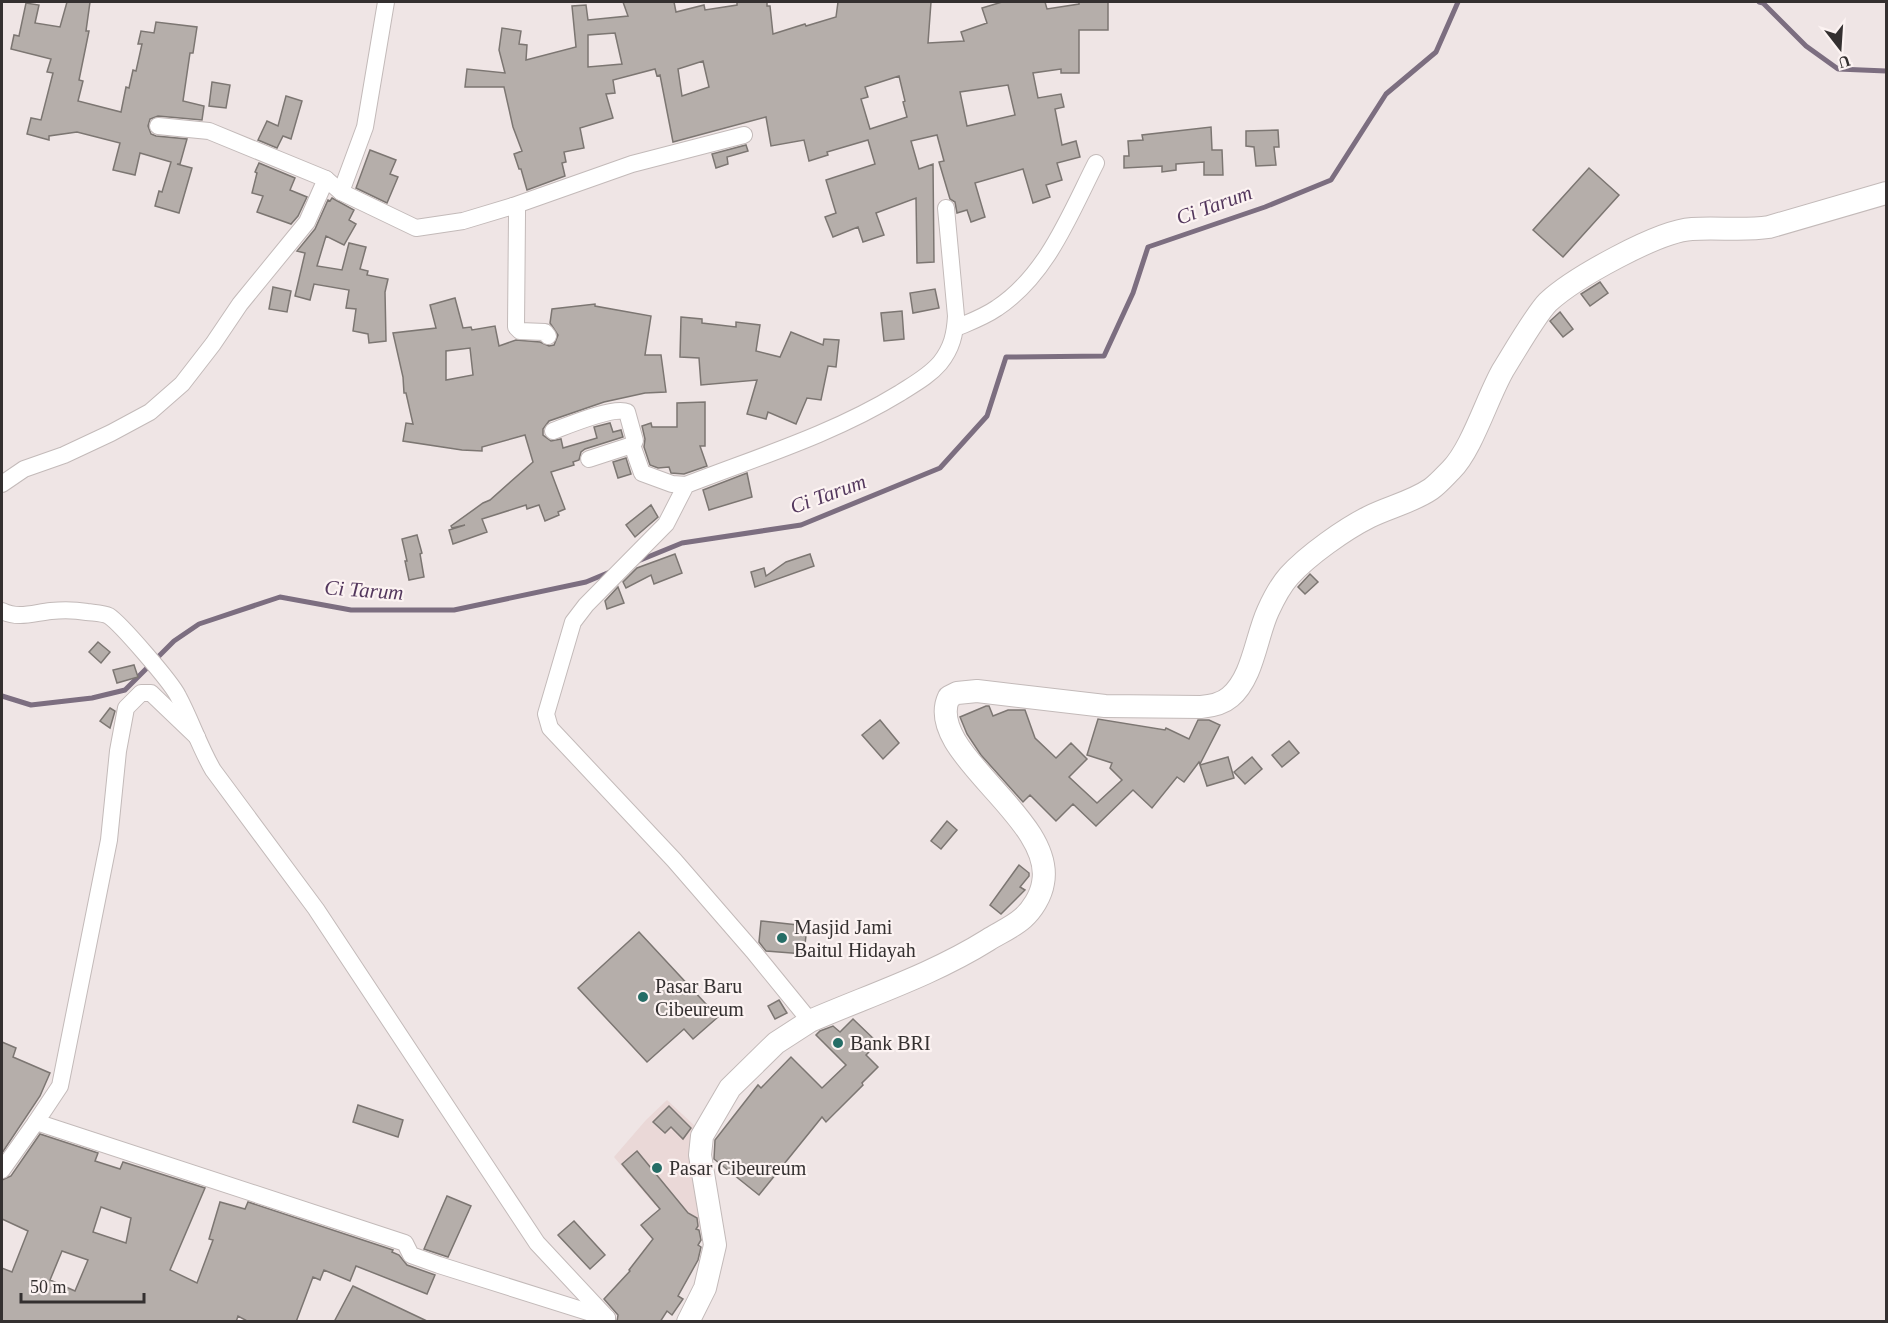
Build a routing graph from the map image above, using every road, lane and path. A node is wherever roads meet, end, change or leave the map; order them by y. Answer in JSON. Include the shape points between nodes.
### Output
{"nodes":[{"id":1,"x":386,"y":2,"type":"edge"},
{"id":2,"x":158,"y":126,"type":"dead end"},
{"id":3,"x":744,"y":135,"type":"dead end"},
{"id":4,"x":1096,"y":163,"type":"dead end"},
{"id":5,"x":326,"y":179,"type":"junction"},
{"id":6,"x":341,"y":192,"type":"junction"},
{"id":7,"x":1887,"y":193,"type":"edge"},
{"id":8,"x":513,"y":206,"type":"junction"},
{"id":9,"x":946,"y":208,"type":"dead end"},
{"id":10,"x":956,"y":328,"type":"junction"},
{"id":11,"x":548,"y":336,"type":"dead end"},
{"id":12,"x":554,"y":431,"type":"dead end"},
{"id":13,"x":632,"y":445,"type":"junction"},
{"id":14,"x":589,"y":459,"type":"dead end"},
{"id":15,"x":2,"y":484,"type":"edge"},
{"id":16,"x":686,"y":485,"type":"junction"},
{"id":17,"x":2,"y":611,"type":"edge"},
{"id":18,"x":197,"y":737,"type":"junction"},
{"id":19,"x":810,"y":1021,"type":"junction"},
{"id":20,"x":36,"y":1122,"type":"junction"},
{"id":21,"x":2,"y":1170,"type":"edge"},
{"id":22,"x":608,"y":1320,"type":"edge"},
{"id":23,"x":688,"y":1322,"type":"edge"}],
"edges":[{"from":1,"to":6,"type":"street","via":[[365,127]]},
{"from":2,"to":5,"type":"street","via":[[209,131]]},
{"from":3,"to":8,"type":"street","via":[[632,164]]},
{"from":4,"to":10,"type":"street","via":[[1037,271],[1000,306]]},
{"from":5,"to":6,"type":"street"},
{"from":5,"to":15,"type":"street","via":[[307,222],[182,384],[150,412],[111,434],[24,469]]},
{"from":6,"to":8,"type":"street","via":[[416,228],[463,221]]},
{"from":7,"to":19,"type":"main road","via":[[1769,227],[1692,228],[1675,232],[1569,286],[1547,303],[1503,370],[1454,467],[1431,489],[1368,517],[1317,551],[1288,577],[1268,611],[1239,688],[1217,705],[1105,706],[977,691],[949,697],[945,720],[956,741],[1013,812],[1038,851],[1043,883],[1036,903],[1023,918],[951,962]]},
{"from":8,"to":11,"type":"street","via":[[517,209],[516,327],[520,331],[545,332]]},
{"from":9,"to":10,"type":"street"},
{"from":10,"to":16,"type":"street","via":[[951,346],[926,377],[870,411]]},
{"from":12,"to":13,"type":"street","via":[[622,410],[627,412],[635,441]]},
{"from":13,"to":14,"type":"street"},
{"from":13,"to":16,"type":"street","via":[[645,475]]},
{"from":16,"to":19,"type":"street","via":[[666,524],[573,622],[546,714],[550,728],[674,860]]},
{"from":17,"to":18,"type":"street","via":[[15,616],[78,610],[107,615],[177,693]]},
{"from":18,"to":20,"type":"street","via":[[151,693],[141,693],[126,708],[109,840],[75,1019],[60,1086]]},
{"from":18,"to":22,"type":"street","via":[[213,770],[316,909],[537,1243]]},
{"from":19,"to":23,"type":"main road","via":[[776,1043],[730,1088],[702,1136],[700,1155],[715,1245],[705,1288]]},
{"from":20,"to":21,"type":"street"},
{"from":20,"to":22,"type":"street","via":[[405,1243],[411,1255]]}]}
